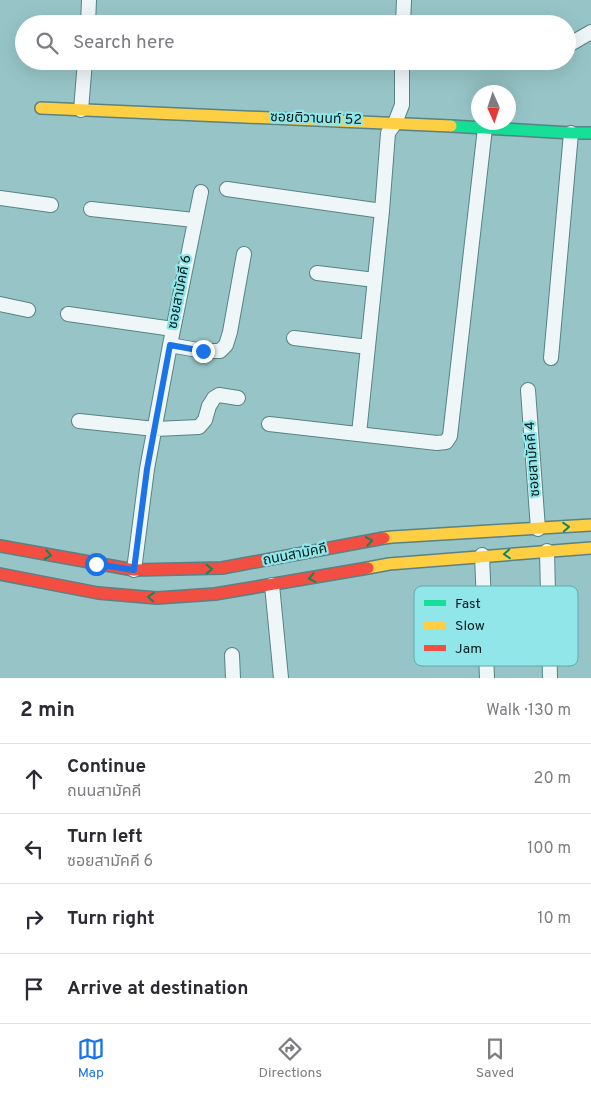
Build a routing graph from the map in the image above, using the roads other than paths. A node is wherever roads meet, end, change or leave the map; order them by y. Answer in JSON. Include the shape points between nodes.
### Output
{"nodes":[{"id":1,"x":89,"y":0,"type":"edge"},
{"id":2,"x":404,"y":0,"type":"edge"},
{"id":3,"x":88,"y":15,"type":"edge"},
{"id":4,"x":403,"y":15,"type":"edge"},
{"id":5,"x":591,"y":32,"type":"edge"},
{"id":6,"x":576,"y":41,"type":"edge"},
{"id":7,"x":84,"y":70,"type":"edge"},
{"id":8,"x":402,"y":70,"type":"edge"},
{"id":9,"x":41,"y":108,"type":"dead end"},
{"id":10,"x":81,"y":110,"type":"junction"},
{"id":11,"x":395,"y":122,"type":"junction"},
{"id":12,"x":471,"y":127,"type":"edge"},
{"id":13,"x":485,"y":130,"type":"edge"},
{"id":14,"x":516,"y":130,"type":"edge"},
{"id":15,"x":571,"y":133,"type":"junction"},
{"id":16,"x":591,"y":133,"type":"edge"},
{"id":17,"x":226,"y":189,"type":"dead end"},
{"id":18,"x":201,"y":192,"type":"dead end"},
{"id":19,"x":0,"y":198,"type":"edge"},
{"id":20,"x":51,"y":206,"type":"dead end"},
{"id":21,"x":91,"y":210,"type":"dead end"},
{"id":22,"x":382,"y":211,"type":"junction"},
{"id":23,"x":194,"y":220,"type":"junction"},
{"id":24,"x":244,"y":254,"type":"dead end"},
{"id":25,"x":317,"y":273,"type":"dead end"},
{"id":26,"x":375,"y":280,"type":"junction"},
{"id":27,"x":0,"y":304,"type":"edge"},
{"id":28,"x":28,"y":310,"type":"dead end"},
{"id":29,"x":68,"y":314,"type":"dead end"},
{"id":30,"x":173,"y":329,"type":"junction"},
{"id":31,"x":294,"y":338,"type":"dead end"},
{"id":32,"x":170,"y":345,"type":"junction"},
{"id":33,"x":368,"y":347,"type":"junction"},
{"id":34,"x":551,"y":358,"type":"dead end"},
{"id":35,"x":528,"y":390,"type":"dead end"},
{"id":36,"x":238,"y":398,"type":"dead end"},
{"id":37,"x":79,"y":421,"type":"dead end"},
{"id":38,"x":269,"y":424,"type":"dead end"},
{"id":39,"x":155,"y":429,"type":"junction"},
{"id":40,"x":360,"y":434,"type":"junction"},
{"id":41,"x":591,"y":525,"type":"edge"},
{"id":42,"x":538,"y":529,"type":"junction"},
{"id":43,"x":0,"y":546,"type":"edge"},
{"id":44,"x":591,"y":548,"type":"edge"},
{"id":45,"x":547,"y":551,"type":"junction"},
{"id":46,"x":482,"y":556,"type":"junction"},
{"id":47,"x":134,"y":570,"type":"junction"},
{"id":48,"x":0,"y":574,"type":"edge"},
{"id":49,"x":272,"y":585,"type":"junction"},
{"id":50,"x":483,"y":586,"type":"edge"},
{"id":51,"x":548,"y":586,"type":"edge"},
{"id":52,"x":232,"y":655,"type":"dead end"},
{"id":53,"x":232,"y":678,"type":"edge"},
{"id":54,"x":280,"y":678,"type":"edge"}],
"edges":[{"from":1,"to":3,"type":"street"},
{"from":2,"to":4,"type":"street"},
{"from":5,"to":6,"type":"street"},
{"from":7,"to":10,"type":"street"},
{"from":8,"to":11,"type":"street","via":[[402,106]]},
{"from":9,"to":10,"type":"main road","name":"ซอยติวานนท์ 52"},
{"from":10,"to":11,"type":"main road","name":"ซอยติวานนท์ 52"},
{"from":11,"to":12,"type":"main road","name":"ซอยติวานนท์ 52"},
{"from":11,"to":22,"type":"street","via":[[388,133]]},
{"from":13,"to":40,"type":"street","via":[[450,436],[446,442],[437,443]]},
{"from":14,"to":15,"type":"main road","name":"ซอยติวานนท์ 52"},
{"from":15,"to":16,"type":"main road","name":"ซอยติวานนท์ 52"},
{"from":15,"to":34,"type":"street"},
{"from":17,"to":22,"type":"street"},
{"from":18,"to":23,"type":"street","name":"ซอยสามัคคี 6"},
{"from":19,"to":20,"type":"street"},
{"from":21,"to":23,"type":"street"},
{"from":22,"to":26,"type":"street"},
{"from":23,"to":30,"type":"street","name":"ซอยสามัคคี 6"},
{"from":24,"to":32,"type":"street","via":[[226,345],[220,351],[203,351]]},
{"from":25,"to":26,"type":"street"},
{"from":26,"to":33,"type":"street"},
{"from":27,"to":28,"type":"street"},
{"from":29,"to":30,"type":"street"},
{"from":30,"to":32,"type":"street","name":"ซอยสามัคคี 6"},
{"from":31,"to":33,"type":"street"},
{"from":32,"to":39,"type":"street","name":"ซอยสามัคคี 6"},
{"from":33,"to":40,"type":"street"},
{"from":35,"to":42,"type":"street","name":"ซอยสามัคคี 4"},
{"from":36,"to":39,"type":"street","via":[[219,395],[214,398],[206,420],[199,427]]},
{"from":37,"to":39,"type":"street"},
{"from":38,"to":40,"type":"street"},
{"from":39,"to":47,"type":"street","name":"ซอยสามัคคี 6"},
{"from":42,"to":41,"type":"main road","name":"ถนนสามัคคี","one_way":true},
{"from":47,"to":42,"type":"main road","name":"ถนนสามัคคี","one_way":true,"via":[[222,568],[392,537]]},
{"from":43,"to":47,"type":"main road","name":"ถนนสามัคคี","one_way":true},
{"from":44,"to":45,"type":"main road","name":"ถนนสามัคคี"},
{"from":45,"to":46,"type":"main road","name":"ถนนสามัคคี","one_way":true},
{"from":45,"to":51,"type":"street"},
{"from":46,"to":49,"type":"main road","name":"ถนนสามัคคี","one_way":true,"via":[[389,564]]},
{"from":46,"to":50,"type":"street"},
{"from":49,"to":48,"type":"main road","name":"ถนนสามัคคี","one_way":true,"via":[[215,594],[157,598],[98,593]]},
{"from":49,"to":54,"type":"street"},
{"from":52,"to":53,"type":"street"}]}
